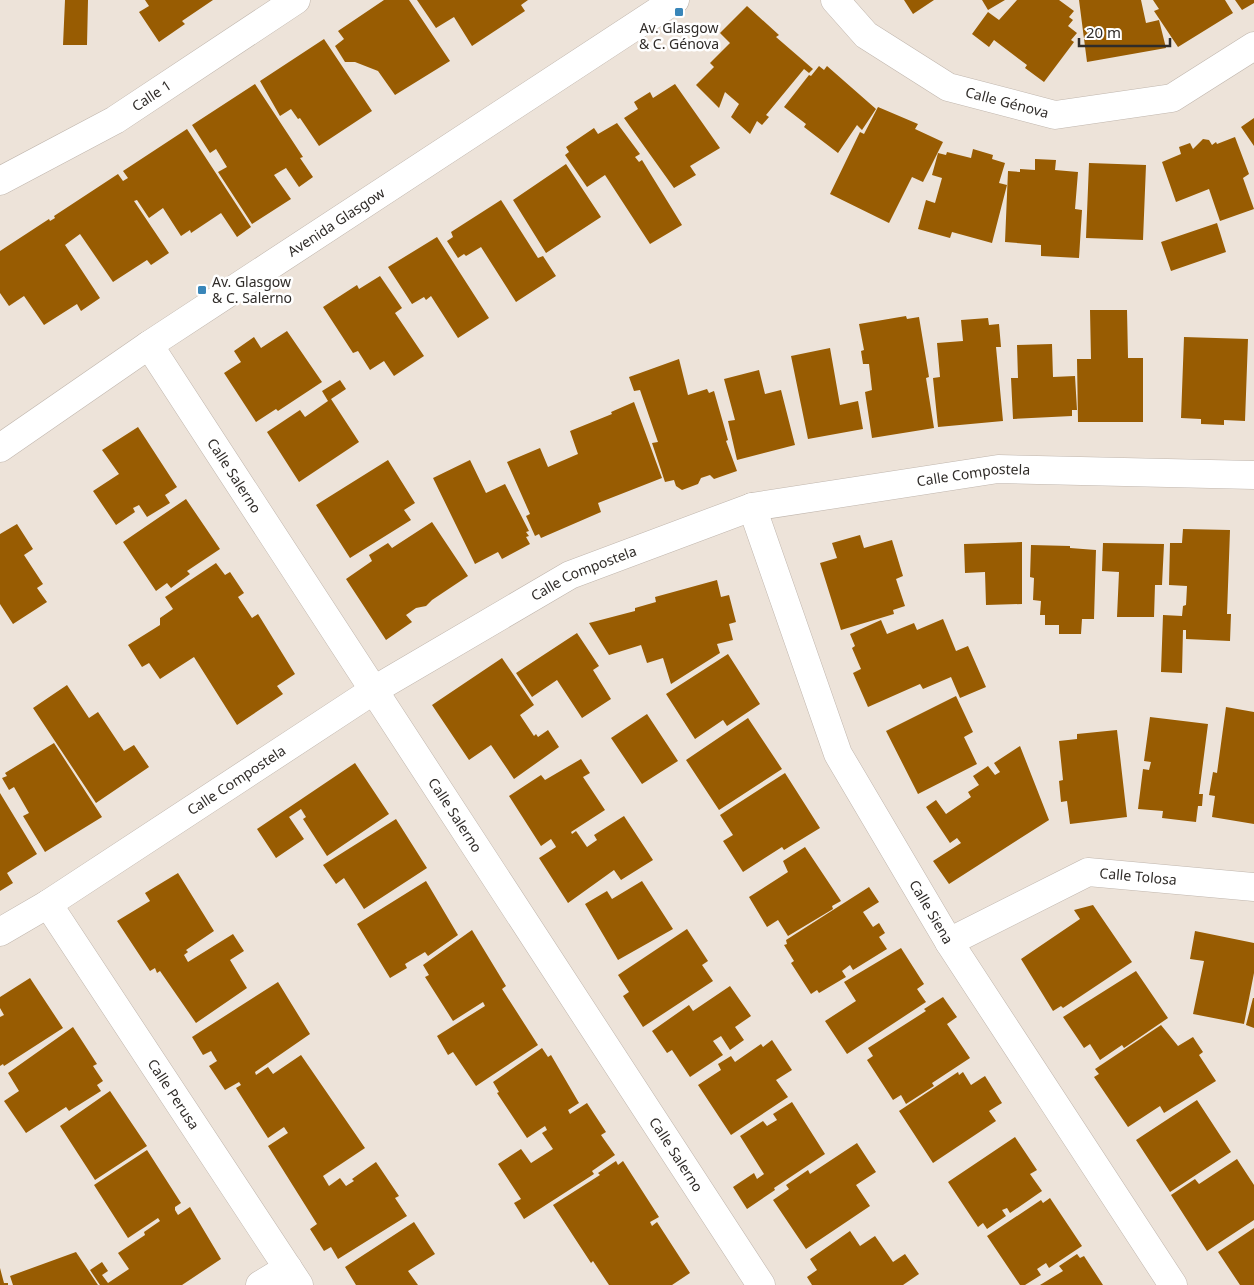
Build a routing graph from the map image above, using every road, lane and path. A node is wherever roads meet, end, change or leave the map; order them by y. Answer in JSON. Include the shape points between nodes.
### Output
{"nodes":[{"id":1,"x":296,"y":0,"type":"edge"},
{"id":2,"x":675,"y":0,"type":"edge"},
{"id":3,"x":835,"y":0,"type":"edge"},
{"id":4,"x":1254,"y":46,"type":"edge"},
{"id":5,"x":0,"y":181,"type":"edge"},
{"id":6,"x":149,"y":345,"type":"junction"},
{"id":7,"x":0,"y":448,"type":"edge"},
{"id":8,"x":1254,"y":475,"type":"edge"},
{"id":9,"x":752,"y":507,"type":"junction"},
{"id":10,"x":374,"y":690,"type":"junction"},
{"id":11,"x":1254,"y":887,"type":"edge"},
{"id":12,"x":48,"y":904,"type":"junction"},
{"id":13,"x":0,"y":932,"type":"edge"},
{"id":14,"x":949,"y":942,"type":"junction"},
{"id":15,"x":294,"y":1276,"type":"edge"},
{"id":16,"x":260,"y":1285,"type":"edge"},
{"id":17,"x":762,"y":1285,"type":"edge"},
{"id":18,"x":1173,"y":1285,"type":"edge"}],
"edges":[{"from":1,"to":5,"type":"street","name":"Calle 1","via":[[115,120]]},
{"from":2,"to":6,"type":"street","name":"Avenida Glasgow"},
{"from":3,"to":4,"type":"street","name":"Calle Génova","via":[[866,35],[948,87],[1056,115],[1172,98]]},
{"from":6,"to":7,"type":"street","name":"Avenida Glasgow"},
{"from":6,"to":10,"type":"street","name":"Calle Salerno"},
{"from":8,"to":9,"type":"street","name":"Calle Compostela","via":[[998,469]]},
{"from":9,"to":10,"type":"street","name":"Calle Compostela","via":[[570,575]]},
{"from":9,"to":14,"type":"street","name":"Calle Siena","via":[[838,754]]},
{"from":10,"to":12,"type":"street","name":"Calle Compostela"},
{"from":10,"to":17,"type":"street","name":"Calle Salerno"},
{"from":11,"to":14,"type":"street","name":"Calle Tolosa","via":[[1088,872]]},
{"from":12,"to":13,"type":"street","name":"Calle Compostela"},
{"from":12,"to":15,"type":"street","name":"Calle Perusa"},
{"from":14,"to":18,"type":"street","name":"Calle Siena"},
{"from":15,"to":16,"type":"street"}]}
